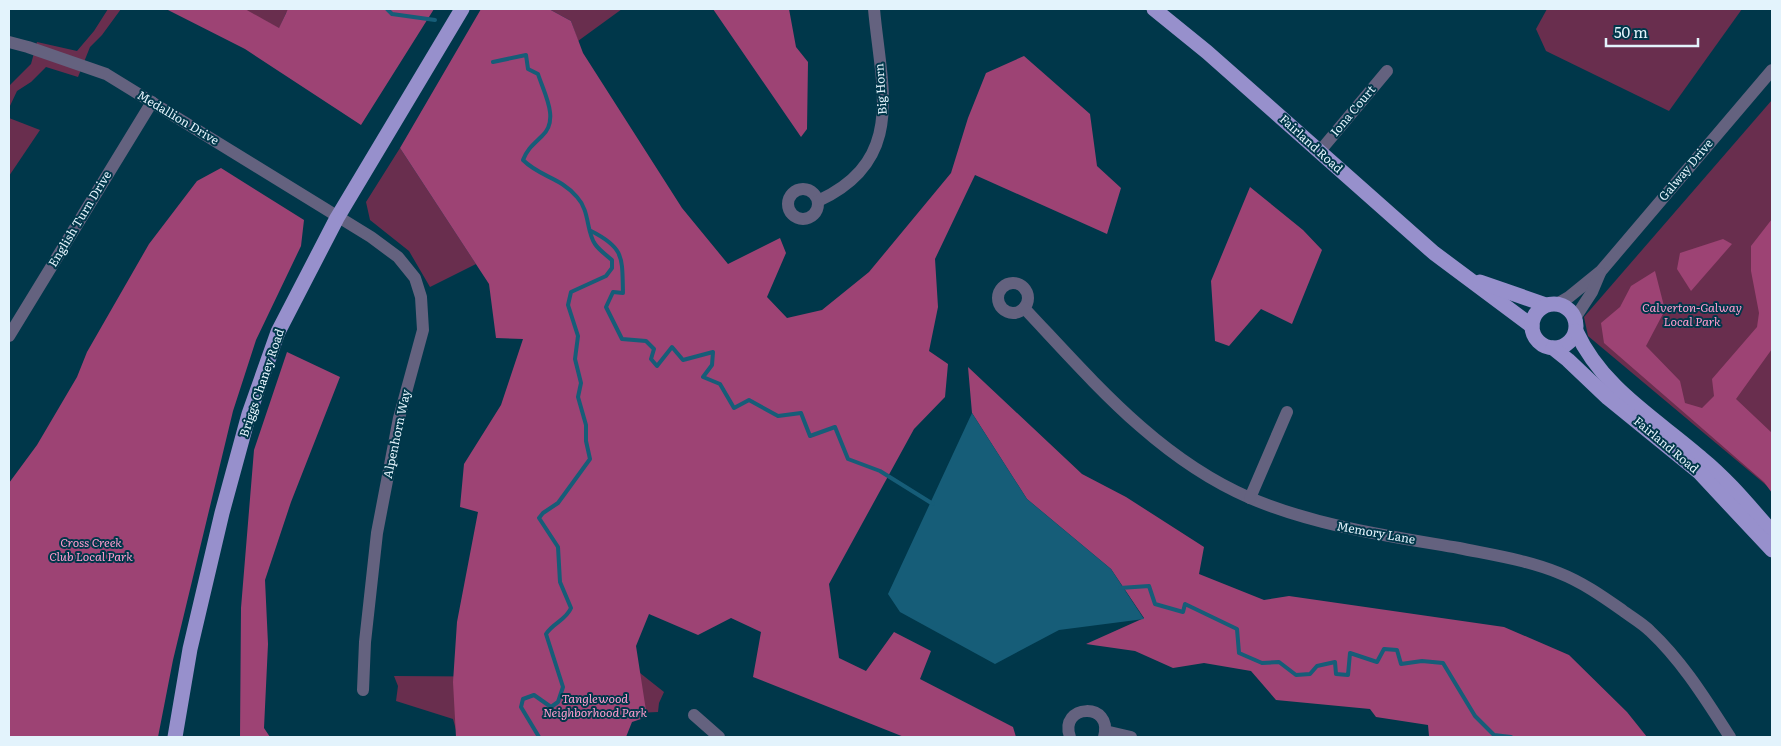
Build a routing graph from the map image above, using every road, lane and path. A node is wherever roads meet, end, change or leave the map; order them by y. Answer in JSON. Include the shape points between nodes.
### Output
{"nodes":[{"id":1,"x":462,"y":9,"type":"edge"},
{"id":2,"x":874,"y":9,"type":"edge"},
{"id":3,"x":1154,"y":9,"type":"edge"},
{"id":4,"x":9,"y":42,"type":"edge"},
{"id":5,"x":1772,"y":70,"type":"edge"},
{"id":6,"x":1387,"y":71,"type":"dead end"},
{"id":7,"x":152,"y":102,"type":"junction"},
{"id":8,"x":1320,"y":151,"type":"junction"},
{"id":9,"x":818,"y":201,"type":"dead end"},
{"id":10,"x":337,"y":218,"type":"junction"},
{"id":11,"x":1601,"y":271,"type":"junction"},
{"id":12,"x":1469,"y":278,"type":"junction"},
{"id":13,"x":1552,"y":305,"type":"junction"},
{"id":14,"x":1024,"y":308,"type":"dead end"},
{"id":15,"x":1576,"y":325,"type":"junction"},
{"id":16,"x":1532,"y":326,"type":"junction"},
{"id":17,"x":9,"y":336,"type":"edge"},
{"id":18,"x":1553,"y":348,"type":"junction"},
{"id":19,"x":1287,"y":412,"type":"dead end"},
{"id":20,"x":1250,"y":498,"type":"junction"},
{"id":21,"x":1772,"y":532,"type":"edge"},
{"id":22,"x":1772,"y":550,"type":"edge"},
{"id":23,"x":363,"y":690,"type":"dead end"},
{"id":24,"x":694,"y":715,"type":"dead end"},
{"id":25,"x":1104,"y":734,"type":"edge"},
{"id":26,"x":176,"y":737,"type":"edge"},
{"id":27,"x":719,"y":737,"type":"edge"},
{"id":28,"x":1070,"y":737,"type":"edge"},
{"id":29,"x":1131,"y":737,"type":"edge"},
{"id":30,"x":1730,"y":737,"type":"edge"}],
"edges":[{"from":1,"to":10,"type":"main road","name":"Briggs Chaney Road"},
{"from":2,"to":9,"type":"street","name":"Big Horn","via":[[884,115],[880,139],[859,174],[837,192]]},
{"from":3,"to":8,"type":"main road","name":"Fairland Road"},
{"from":4,"to":7,"type":"street","name":"Medallion Drive","via":[[106,74]]},
{"from":5,"to":11,"type":"street","name":"Galway Drive"},
{"from":6,"to":8,"type":"street","name":"Iona Court"},
{"from":7,"to":10,"type":"street","name":"Medallion Drive"},
{"from":7,"to":17,"type":"street","name":"English Turn Drive"},
{"from":8,"to":12,"type":"main road","name":"Fairland Road","via":[[1434,253]]},
{"from":10,"to":23,"type":"street","name":"Alpenhorn Way","via":[[398,257],[415,278],[421,298],[423,330],[399,418],[377,534]]},
{"from":10,"to":26,"type":"main road","name":"Briggs Chaney Road","via":[[278,332],[249,414],[190,649]]},
{"from":11,"to":13,"type":"street","name":"Galway Drive","via":[[1570,297]]},
{"from":11,"to":15,"type":"street","name":"Galway Drive"},
{"from":12,"to":13,"type":"main road","name":"Fairland Road"},
{"from":12,"to":16,"type":"main road","name":"Fairland Road"},
{"from":13,"to":15,"type":"main road","via":[[1566,307]]},
{"from":13,"to":16,"type":"main road","via":[[1535,314]]},
{"from":14,"to":20,"type":"street","name":"Memory Lane","via":[[1149,436],[1203,474]]},
{"from":15,"to":18,"type":"main road","via":[[1568,344]]},
{"from":15,"to":21,"type":"main road","name":"Fairland Road","via":[[1585,351],[1612,385],[1737,490]]},
{"from":16,"to":18,"type":"main road","via":[[1538,342]]},
{"from":18,"to":22,"type":"main road","name":"Fairland Road","via":[[1608,398],[1699,472]]},
{"from":19,"to":20,"type":"street"},
{"from":20,"to":30,"type":"street","name":"Memory Lane","via":[[1324,524],[1523,560],[1560,573],[1586,586],[1649,629],[1696,683]]},
{"from":24,"to":27,"type":"street"},
{"from":25,"to":28,"type":"street","via":[[1101,718],[1096,713],[1084,711],[1070,720]]},
{"from":25,"to":29,"type":"street"}]}
